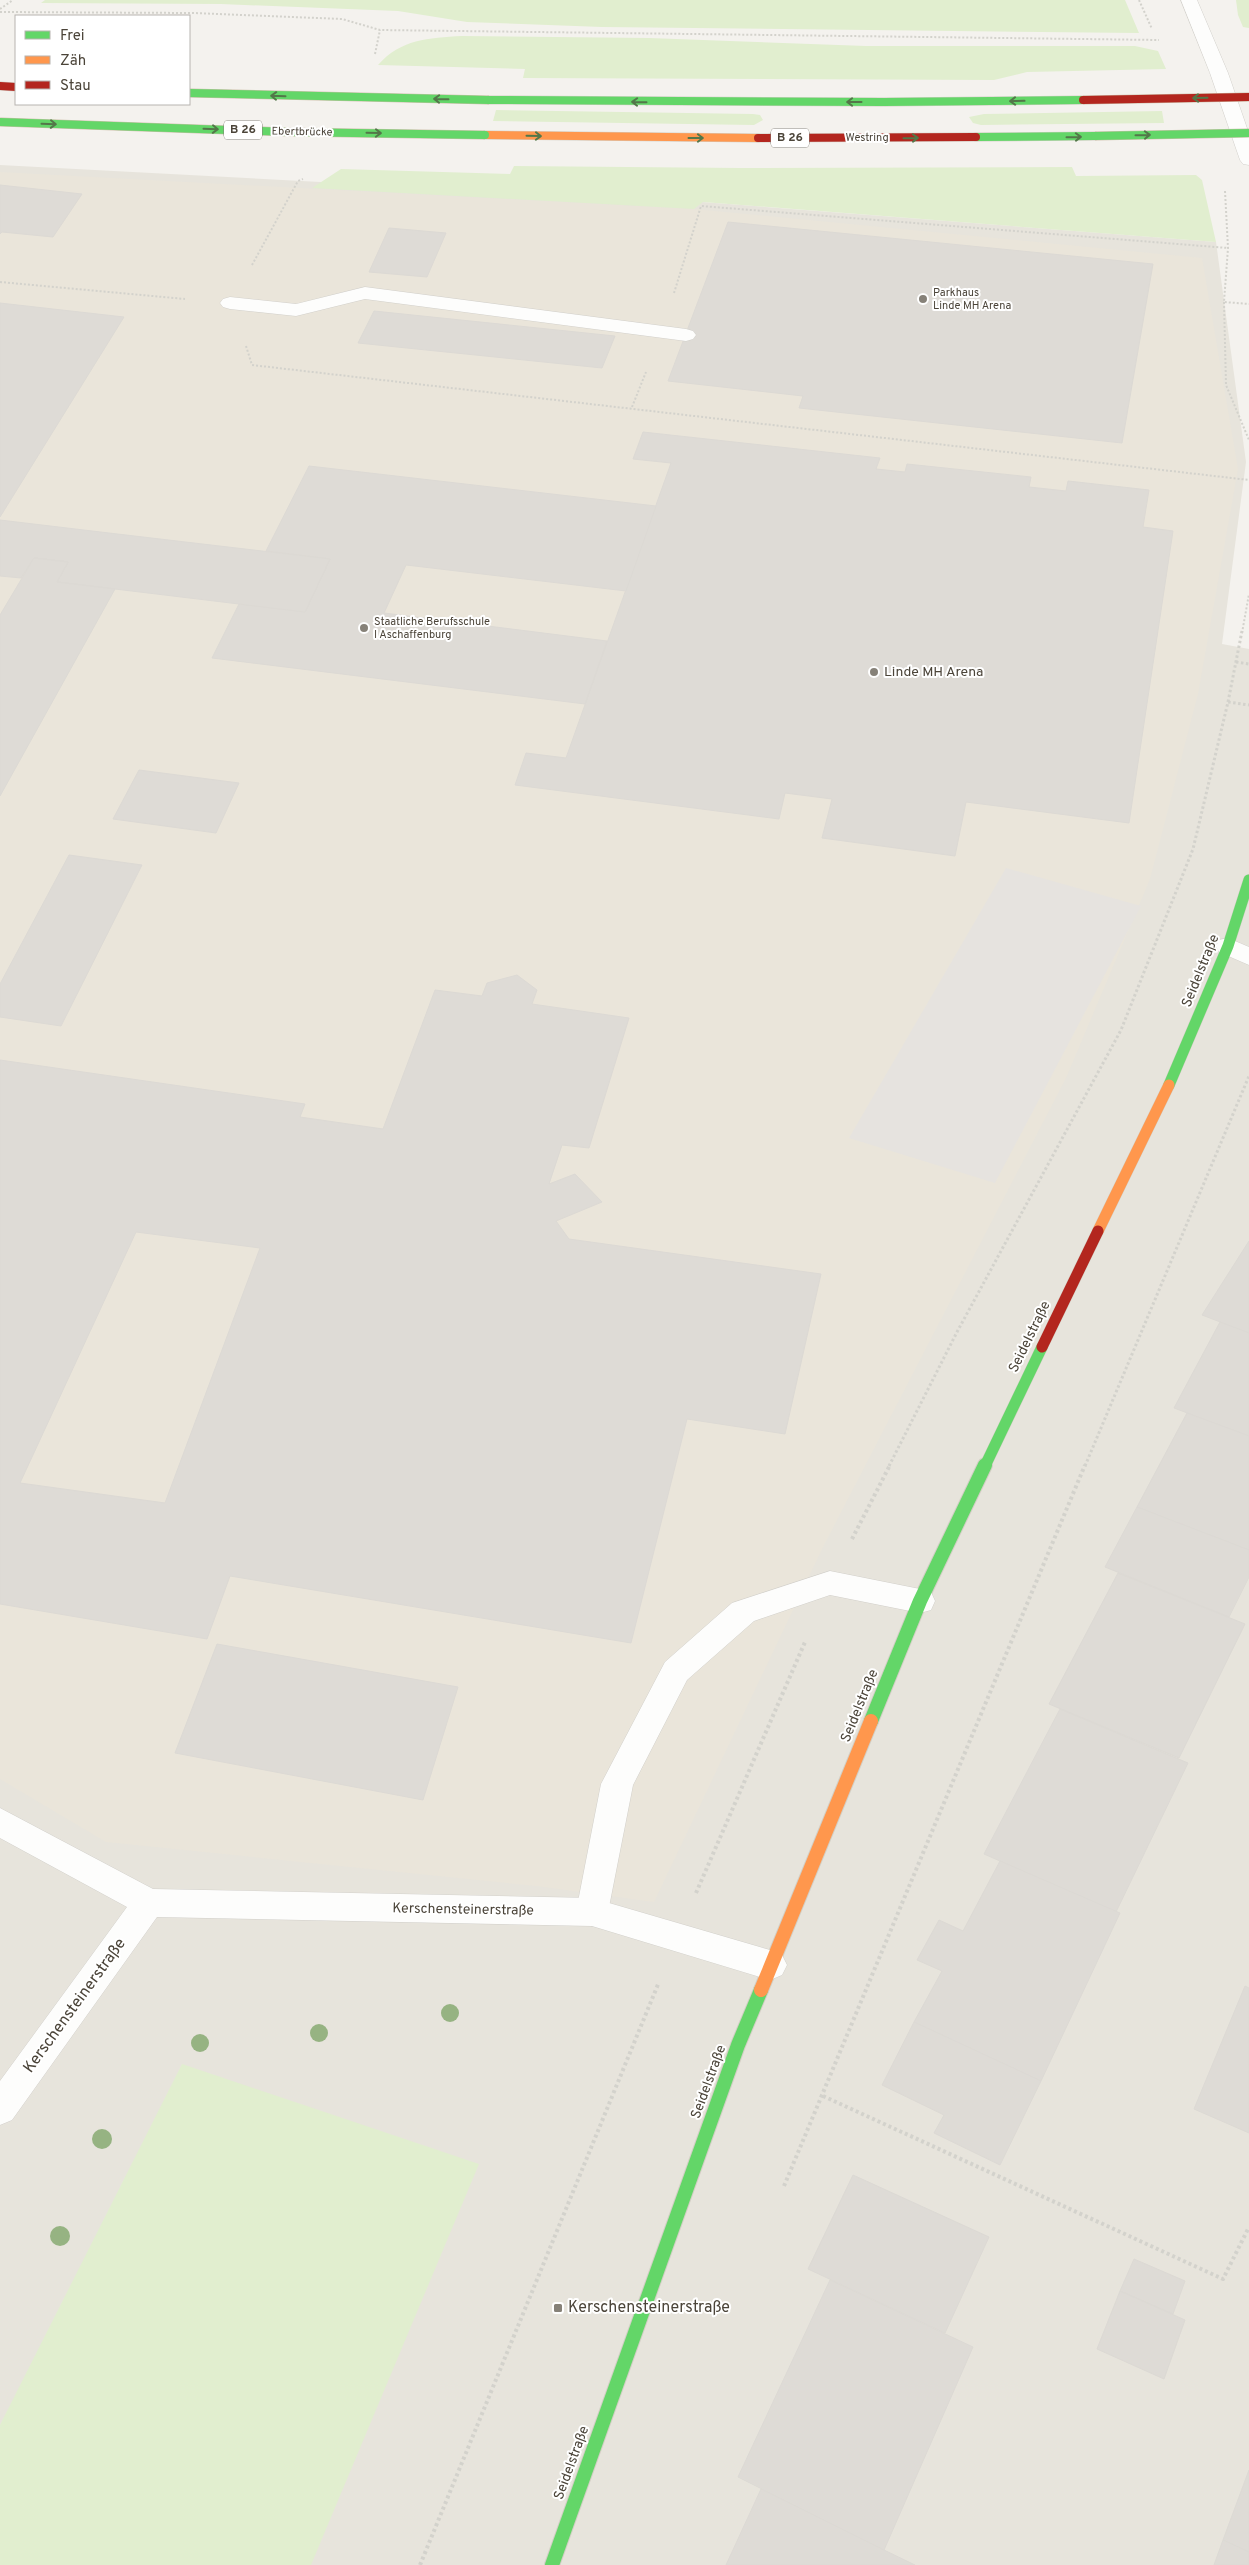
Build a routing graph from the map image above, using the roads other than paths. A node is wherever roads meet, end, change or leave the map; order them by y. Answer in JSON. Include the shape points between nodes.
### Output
{"nodes":[{"id":1,"x":1189,"y":0,"type":"edge"},
{"id":2,"x":0,"y":86,"type":"edge"},
{"id":3,"x":15,"y":87,"type":"edge"},
{"id":4,"x":190,"y":93,"type":"edge"},
{"id":5,"x":1249,"y":97,"type":"edge"},
{"id":6,"x":0,"y":122,"type":"edge"},
{"id":7,"x":1249,"y":133,"type":"edge"},
{"id":8,"x":485,"y":135,"type":"joint"},
{"id":9,"x":1249,"y":160,"type":"edge"},
{"id":10,"x":230,"y":303,"type":"road end"},
{"id":11,"x":686,"y":335,"type":"dead end"},
{"id":12,"x":1249,"y":880,"type":"edge"},
{"id":13,"x":1238,"y":952,"type":"edge"},
{"id":14,"x":920,"y":1600,"type":"junction"},
{"id":15,"x":0,"y":1822,"type":"edge"},
{"id":16,"x":149,"y":1903,"type":"junction"},
{"id":17,"x":592,"y":1912,"type":"junction"},
{"id":18,"x":770,"y":1965,"type":"junction"},
{"id":19,"x":0,"y":2109,"type":"edge"},
{"id":20,"x":552,"y":2565,"type":"edge"}],
"edges":[{"from":1,"to":9,"type":"street","via":[[1219,72]]},
{"from":2,"to":3,"type":"main road"},
{"from":5,"to":4,"type":"main road","one_way":true,"bridge":true,"via":[[685,102]]},
{"from":6,"to":8,"type":"main road","name":"Ebertbrücke","number":"B 26","one_way":true,"bridge":true},
{"from":8,"to":7,"type":"main road","name":"Westring","number":"B 26","one_way":true,"bridge":true,"via":[[683,138]]},
{"from":10,"to":11,"type":"street","via":[[296,310],[366,293]]},
{"from":12,"to":13,"type":"main road","name":"Seidelstraße"},
{"from":13,"to":14,"type":"main road","name":"Seidelstraße","via":[[1185,1051]]},
{"from":14,"to":17,"type":"street","via":[[830,1583],[743,1612],[676,1671],[617,1784]]},
{"from":14,"to":18,"type":"main road","name":"Seidelstraße"},
{"from":15,"to":16,"type":"street","name":"Kerschensteinerstraße"},
{"from":16,"to":17,"type":"street","name":"Kerschensteinerstraße"},
{"from":16,"to":19,"type":"street","name":"Kerschensteinerstraße"},
{"from":17,"to":18,"type":"street","name":"Kerschensteinerstraße"},
{"from":18,"to":20,"type":"main road","name":"Seidelstraße","via":[[738,2045]]}]}
